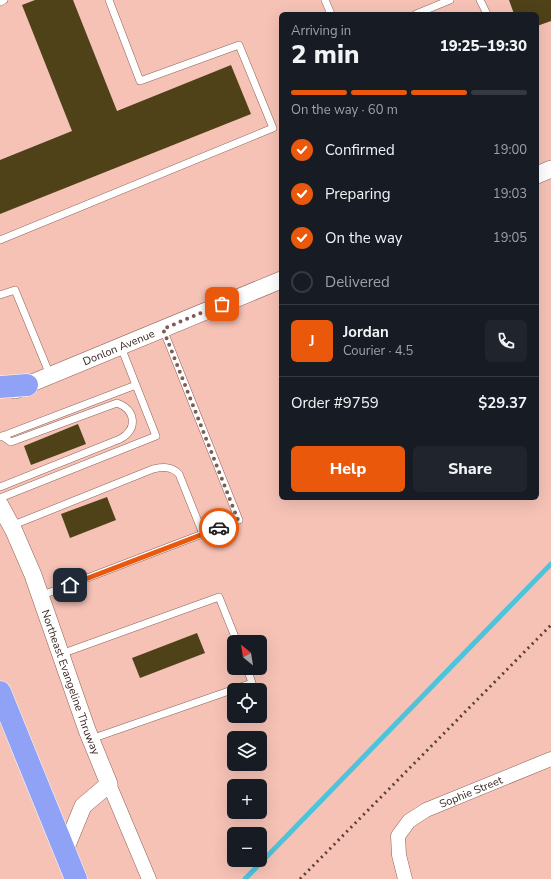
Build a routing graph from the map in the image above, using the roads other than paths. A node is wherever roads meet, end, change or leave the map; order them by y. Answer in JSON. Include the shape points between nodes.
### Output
{"nodes":[{"id":1,"x":4,"y":0,"type":"edge"},
{"id":2,"x":109,"y":0,"type":"edge"},
{"id":3,"x":325,"y":0,"type":"edge"},
{"id":4,"x":450,"y":0,"type":"edge"},
{"id":5,"x":480,"y":0,"type":"edge"},
{"id":6,"x":0,"y":2,"type":"edge"},
{"id":7,"x":330,"y":12,"type":"edge"},
{"id":8,"x":421,"y":12,"type":"edge"},
{"id":9,"x":486,"y":12,"type":"edge"},
{"id":10,"x":551,"y":169,"type":"edge"},
{"id":11,"x":539,"y":174,"type":"edge"},
{"id":12,"x":0,"y":240,"type":"edge"},
{"id":13,"x":279,"y":281,"type":"edge"},
{"id":14,"x":0,"y":295,"type":"edge"},
{"id":15,"x":163,"y":329,"type":"junction"},
{"id":16,"x":121,"y":346,"type":"junction"},
{"id":17,"x":50,"y":375,"type":"junction"},
{"id":18,"x":136,"y":384,"type":"junction"},
{"id":19,"x":27,"y":385,"type":"junction"},
{"id":20,"x":0,"y":387,"type":"edge"},
{"id":21,"x":0,"y":396,"type":"edge"},
{"id":22,"x":1,"y":436,"type":"edge"},
{"id":23,"x":0,"y":487,"type":"edge"},
{"id":24,"x":0,"y":498,"type":"edge"},
{"id":25,"x":0,"y":504,"type":"edge"},
{"id":26,"x":11,"y":526,"type":"junction"},
{"id":27,"x":203,"y":534,"type":"junction"},
{"id":28,"x":40,"y":596,"type":"junction"},
{"id":29,"x":234,"y":635,"type":"edge"},
{"id":30,"x":60,"y":654,"type":"junction"},
{"id":31,"x":249,"y":675,"type":"edge"},
{"id":32,"x":0,"y":692,"type":"edge"},
{"id":33,"x":91,"y":739,"type":"junction"},
{"id":34,"x":551,"y":759,"type":"edge"},
{"id":35,"x":109,"y":784,"type":"junction"},
{"id":36,"x":65,"y":850,"type":"junction"},
{"id":37,"x":72,"y":879,"type":"edge"},
{"id":38,"x":76,"y":879,"type":"edge"},
{"id":39,"x":149,"y":879,"type":"edge"},
{"id":40,"x":405,"y":879,"type":"edge"}],
"edges":[{"from":1,"to":6,"type":"lane"},
{"from":2,"to":12,"type":"lane","via":[[140,81],[239,46],[273,128]]},
{"from":3,"to":7,"type":"lane"},
{"from":4,"to":8,"type":"lane"},
{"from":5,"to":9,"type":"lane"},
{"from":10,"to":11,"type":"street"},
{"from":13,"to":15,"type":"street","name":"Donlon Avenue"},
{"from":14,"to":17,"type":"lane","via":[[15,290]]},
{"from":15,"to":16,"type":"street","name":"Donlon Avenue"},
{"from":15,"to":27,"type":"lane","via":[[238,520]]},
{"from":16,"to":17,"type":"street","name":"Donlon Avenue"},
{"from":16,"to":18,"type":"lane"},
{"from":17,"to":19,"type":"street","name":"Donlon Avenue"},
{"from":18,"to":22,"type":"lane"},
{"from":18,"to":24,"type":"lane","via":[[156,436]]},
{"from":19,"to":20,"type":"highway"},
{"from":19,"to":21,"type":"street","name":"Donlon Avenue"},
{"from":22,"to":23,"type":"lane","via":[[11,442],[117,403],[124,405],[132,419],[131,429],[120,439]]},
{"from":25,"to":26,"type":"street","name":"Northeast Evangeline Thruway"},
{"from":26,"to":27,"type":"lane","via":[[153,469],[170,467],[179,474]]},
{"from":26,"to":28,"type":"street","name":"Northeast Evangeline Thruway"},
{"from":27,"to":28,"type":"lane"},
{"from":28,"to":30,"type":"street","name":"Northeast Evangeline Thruway"},
{"from":29,"to":30,"type":"lane","via":[[219,597]]},
{"from":30,"to":33,"type":"street","name":"Northeast Evangeline Thruway"},
{"from":31,"to":33,"type":"lane","via":[[252,683]]},
{"from":32,"to":36,"type":"highway"},
{"from":33,"to":35,"type":"street","name":"Northeast Evangeline Thruway"},
{"from":34,"to":40,"type":"street","name":"Sophie Street","via":[[426,810],[409,821],[398,836],[399,855]]},
{"from":35,"to":36,"type":"street","via":[[83,806]]},
{"from":35,"to":39,"type":"street"},
{"from":36,"to":37,"type":"highway"},
{"from":36,"to":38,"type":"highway"}]}
